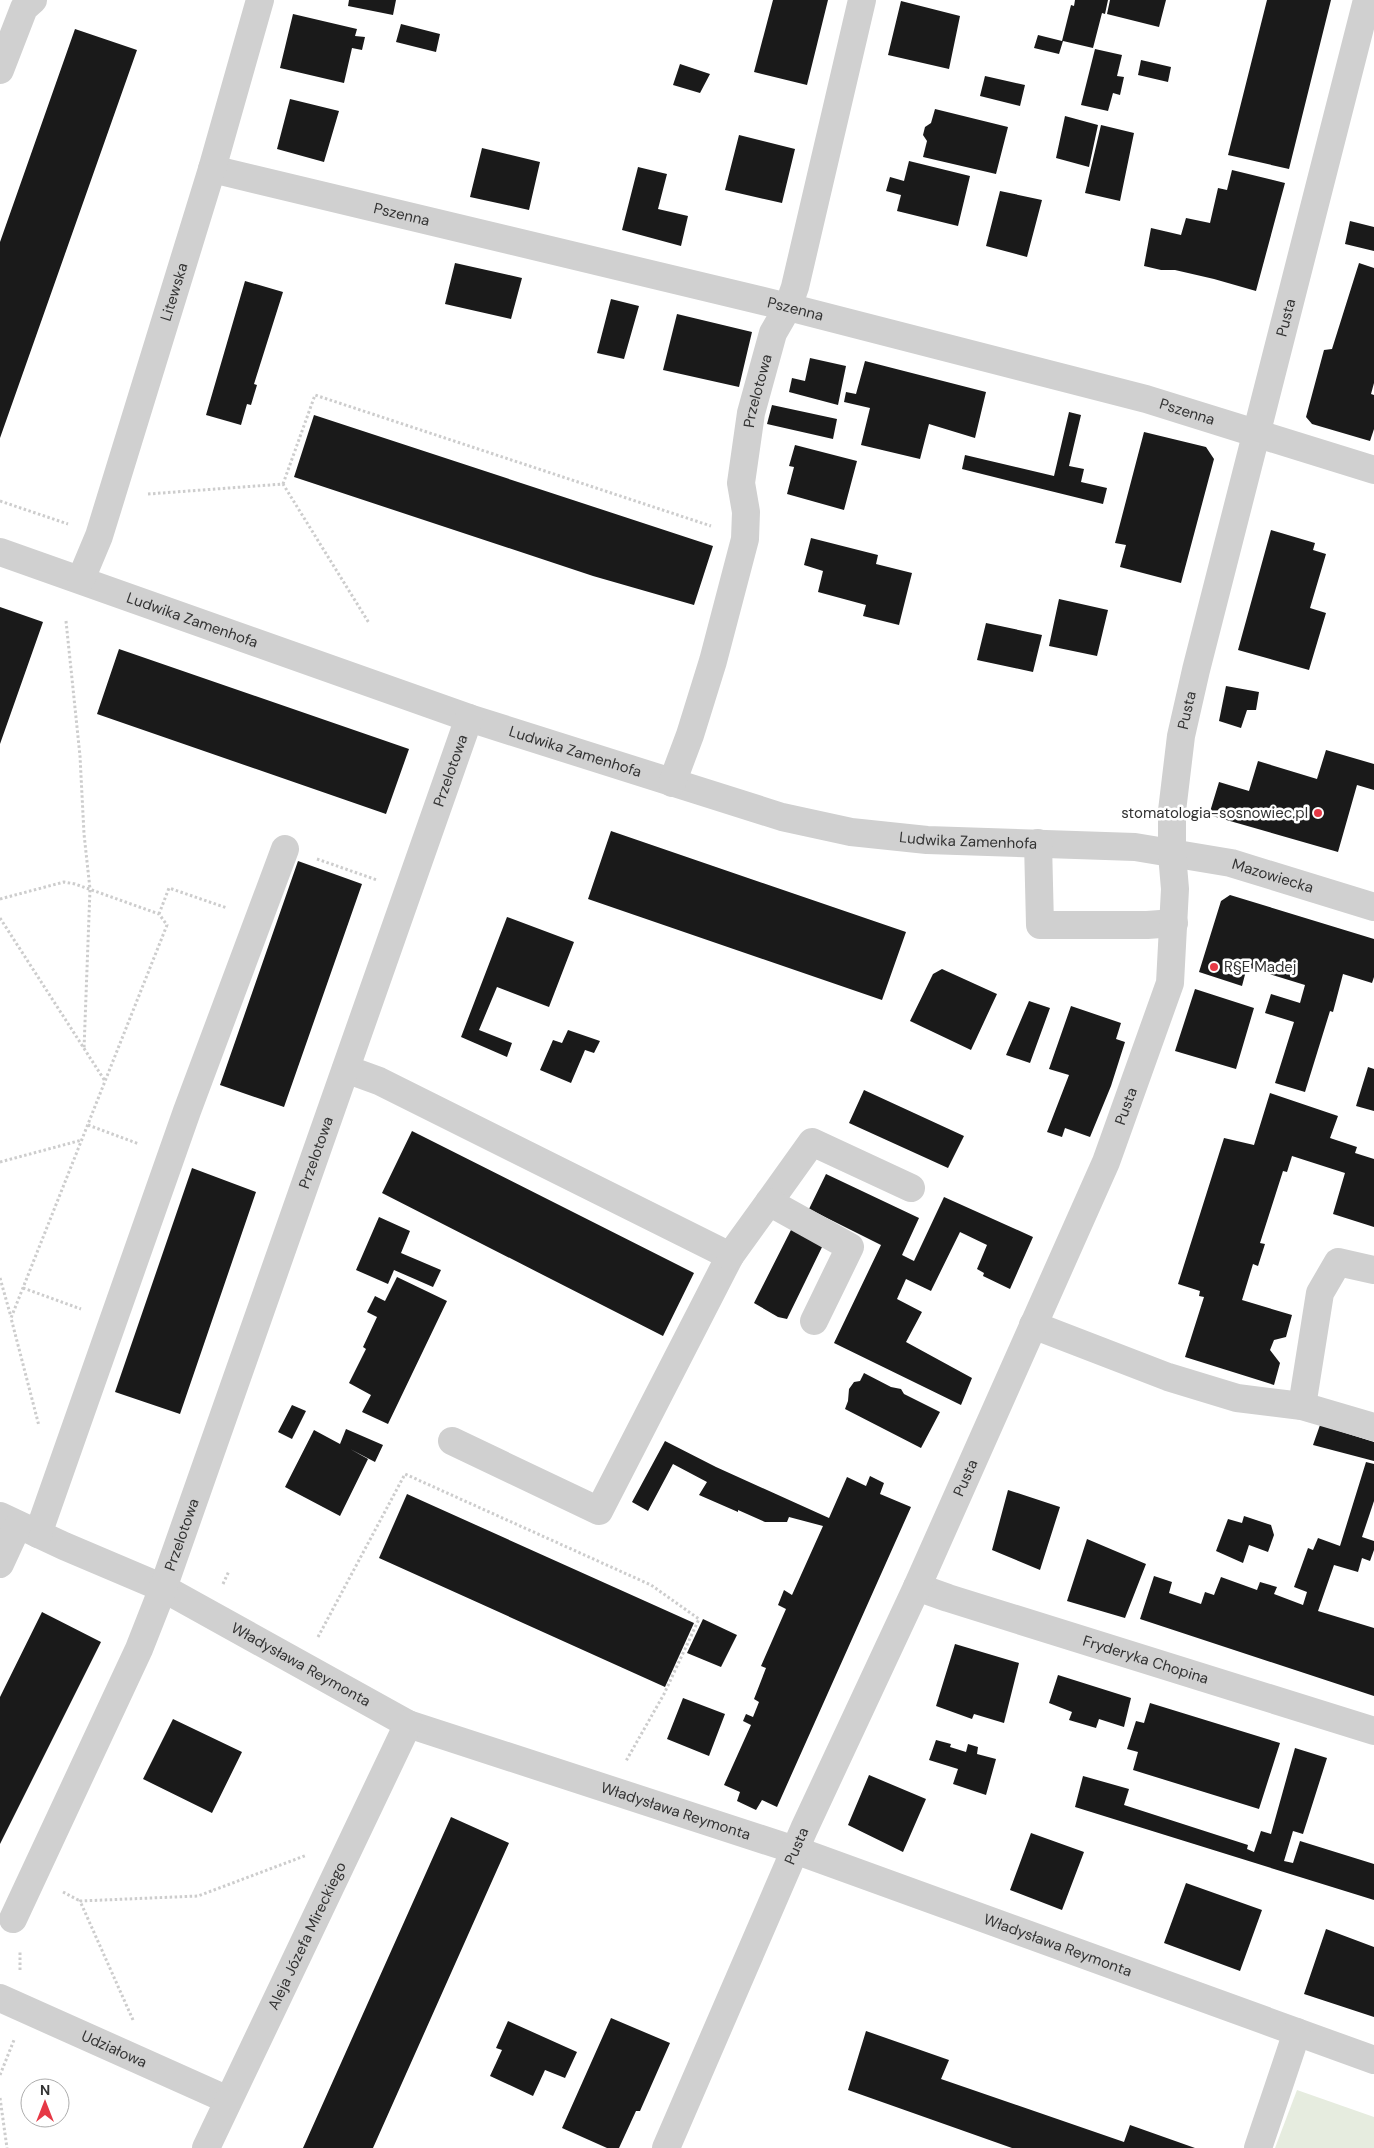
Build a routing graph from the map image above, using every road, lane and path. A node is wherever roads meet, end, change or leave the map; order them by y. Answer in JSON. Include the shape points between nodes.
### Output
{"nodes":[{"id":1,"x":33,"y":0,"type":"edge"},
{"id":2,"x":260,"y":0,"type":"edge"},
{"id":3,"x":862,"y":0,"type":"edge"},
{"id":4,"x":1367,"y":0,"type":"edge"},
{"id":5,"x":0,"y":70,"type":"edge"},
{"id":6,"x":212,"y":169,"type":"junction"},
{"id":7,"x":788,"y":307,"type":"junction"},
{"id":8,"x":1256,"y":432,"type":"junction"},
{"id":9,"x":1374,"y":470,"type":"edge"},
{"id":10,"x":283,"y":484,"type":"junction"},
{"id":11,"x":142,"y":495,"type":"dead end"},
{"id":12,"x":0,"y":501,"type":"edge"},
{"id":13,"x":714,"y":527,"type":"dead end"},
{"id":14,"x":99,"y":536,"type":"junction"},
{"id":15,"x":0,"y":552,"type":"edge"},
{"id":16,"x":81,"y":580,"type":"junction"},
{"id":17,"x":66,"y":621,"type":"dead end"},
{"id":18,"x":369,"y":623,"type":"dead end"},
{"id":19,"x":470,"y":718,"type":"junction"},
{"id":20,"x":672,"y":783,"type":"junction"},
{"id":21,"x":1038,"y":843,"type":"junction"},
{"id":22,"x":285,"y":849,"type":"joint"},
{"id":23,"x":1172,"y":854,"type":"junction"},
{"id":24,"x":381,"y":881,"type":"dead end"},
{"id":25,"x":90,"y":889,"type":"junction"},
{"id":26,"x":0,"y":899,"type":"edge"},
{"id":27,"x":1374,"y":907,"type":"edge"},
{"id":28,"x":159,"y":914,"type":"junction"},
{"id":29,"x":0,"y":918,"type":"edge"},
{"id":30,"x":259,"y":919,"type":"junction"},
{"id":31,"x":1174,"y":923,"type":"junction"},
{"id":32,"x":84,"y":1049,"type":"junction"},
{"id":33,"x":346,"y":1069,"type":"junction"},
{"id":34,"x":105,"y":1081,"type":"junction"},
{"id":35,"x":82,"y":1140,"type":"junction"},
{"id":36,"x":0,"y":1162,"type":"edge"},
{"id":37,"x":911,"y":1188,"type":"dead end"},
{"id":38,"x":769,"y":1202,"type":"junction"},
{"id":39,"x":730,"y":1256,"type":"junction"},
{"id":40,"x":1374,"y":1270,"type":"edge"},
{"id":41,"x":0,"y":1278,"type":"edge"},
{"id":42,"x":23,"y":1288,"type":"junction"},
{"id":43,"x":11,"y":1318,"type":"junction"},
{"id":44,"x":814,"y":1320,"type":"dead end"},
{"id":45,"x":114,"y":1321,"type":"junction"},
{"id":46,"x":1034,"y":1325,"type":"junction"},
{"id":47,"x":1302,"y":1406,"type":"junction"},
{"id":48,"x":1374,"y":1427,"type":"edge"},
{"id":49,"x":41,"y":1432,"type":"dead end"},
{"id":50,"x":452,"y":1441,"type":"dead end"},
{"id":51,"x":19,"y":1525,"type":"edge"},
{"id":52,"x":0,"y":1564,"type":"edge"},
{"id":53,"x":917,"y":1587,"type":"junction"},
{"id":54,"x":163,"y":1588,"type":"junction"},
{"id":55,"x":302,"y":1665,"type":"junction"},
{"id":56,"x":408,"y":1724,"type":"junction"},
{"id":57,"x":1374,"y":1732,"type":"edge"},
{"id":58,"x":622,"y":1768,"type":"dead end"},
{"id":59,"x":353,"y":1838,"type":"junction"},
{"id":60,"x":795,"y":1850,"type":"junction"},
{"id":61,"x":13,"y":1919,"type":"joint"},
{"id":62,"x":10,"y":2002,"type":"edge"},
{"id":63,"x":1297,"y":2032,"type":"junction"},
{"id":64,"x":1374,"y":2060,"type":"edge"},
{"id":65,"x":154,"y":2067,"type":"junction"},
{"id":66,"x":0,"y":2098,"type":"edge"},
{"id":67,"x":228,"y":2100,"type":"junction"},
{"id":68,"x":7,"y":2148,"type":"edge"},
{"id":69,"x":206,"y":2148,"type":"edge"},
{"id":70,"x":666,"y":2148,"type":"edge"},
{"id":71,"x":1258,"y":2148,"type":"edge"}],
"edges":[{"from":1,"to":5,"type":"street","via":[[24,8]]},
{"from":2,"to":6,"type":"street","name":"Litewska"},
{"from":3,"to":7,"type":"street","name":"Przelotowa"},
{"from":4,"to":8,"type":"street","name":"Pusta"},
{"from":6,"to":7,"type":"street","name":"Pszenna"},
{"from":6,"to":14,"type":"street","name":"Litewska"},
{"from":7,"to":8,"type":"street","name":"Pszenna","via":[[1146,399]]},
{"from":7,"to":20,"type":"street","name":"Przelotowa","via":[[773,333],[751,413],[741,483],[746,512],[745,539],[713,661]]},
{"from":8,"to":9,"type":"street","name":"Pszenna"},
{"from":8,"to":23,"type":"street","name":"Pusta","via":[[1181,736],[1172,811]]},
{"from":10,"to":11,"type":"path"},
{"from":10,"to":13,"type":"path","via":[[315,395]]},
{"from":10,"to":18,"type":"path"},
{"from":12,"to":14,"type":"path"},
{"from":14,"to":16,"type":"street","name":"Litewska"},
{"from":15,"to":16,"type":"street","name":"Ludwika Zamenhofa"},
{"from":16,"to":19,"type":"street","name":"Ludwika Zamenhofa"},
{"from":17,"to":25,"type":"path"},
{"from":19,"to":20,"type":"street","name":"Ludwika Zamenhofa"},
{"from":19,"to":33,"type":"street","name":"Przelotowa"},
{"from":20,"to":21,"type":"street","name":"Ludwika Zamenhofa","via":[[782,817],[851,832],[927,840]]},
{"from":21,"to":23,"type":"street","name":"Ludwika Zamenhofa","via":[[1135,847]]},
{"from":21,"to":31,"type":"street","via":[[1040,925],[1147,926]]},
{"from":22,"to":24,"type":"path"},
{"from":22,"to":30,"type":"street"},
{"from":23,"to":27,"type":"street","name":"Mazowiecka","via":[[1231,863]]},
{"from":23,"to":31,"type":"street","name":"Pusta"},
{"from":25,"to":26,"type":"path","via":[[64,882]]},
{"from":25,"to":28,"type":"path"},
{"from":25,"to":32,"type":"path"},
{"from":28,"to":30,"type":"path","via":[[169,888]]},
{"from":28,"to":34,"type":"path","via":[[167,926]]},
{"from":29,"to":32,"type":"path"},
{"from":30,"to":45,"type":"street","via":[[187,1111]]},
{"from":31,"to":46,"type":"street","name":"Pusta","via":[[1170,983],[1106,1162]]},
{"from":32,"to":34,"type":"path"},
{"from":33,"to":39,"type":"street","via":[[379,1081]]},
{"from":33,"to":54,"type":"street","name":"Przelotowa"},
{"from":34,"to":35,"type":"path"},
{"from":35,"to":36,"type":"path"},
{"from":35,"to":42,"type":"path"},
{"from":37,"to":38,"type":"street","via":[[812,1142]]},
{"from":38,"to":39,"type":"street"},
{"from":38,"to":44,"type":"street","via":[[850,1247]]},
{"from":39,"to":50,"type":"street","via":[[599,1511]]},
{"from":40,"to":47,"type":"street","via":[[1338,1262],[1320,1293]]},
{"from":41,"to":43,"type":"path"},
{"from":42,"to":43,"type":"path"},
{"from":42,"to":45,"type":"path"},
{"from":43,"to":49,"type":"path"},
{"from":45,"to":51,"type":"street"},
{"from":46,"to":47,"type":"street","via":[[1176,1380],[1237,1398]]},
{"from":46,"to":53,"type":"street","name":"Pusta"},
{"from":47,"to":48,"type":"street"},
{"from":51,"to":52,"type":"street"},
{"from":51,"to":54,"type":"street","name":"Władysława Reymonta"},
{"from":53,"to":57,"type":"street","name":"Fryderyka Chopina"},
{"from":53,"to":60,"type":"street","name":"Pusta"},
{"from":54,"to":55,"type":"street","name":"Władysława Reymonta"},
{"from":54,"to":61,"type":"street","name":"Przelotowa","via":[[139,1649]]},
{"from":55,"to":56,"type":"street","name":"Władysława Reymonta"},
{"from":55,"to":58,"type":"path","via":[[406,1474],[651,1585],[698,1620],[664,1694]]},
{"from":56,"to":59,"type":"street","name":"Aleja Józefa Mireckiego"},
{"from":56,"to":60,"type":"street","name":"Władysława Reymonta"},
{"from":59,"to":65,"type":"path","via":[[198,1896],[80,1901]]},
{"from":59,"to":67,"type":"street","name":"Aleja Józefa Mireckiego"},
{"from":60,"to":63,"type":"street","name":"Władysława Reymonta"},
{"from":60,"to":70,"type":"street","name":"Pusta"},
{"from":61,"to":62,"type":"path","via":[[20,1930]]},
{"from":62,"to":65,"type":"street","name":"Udziałowa"},
{"from":63,"to":64,"type":"street","name":"Władysława Reymonta"},
{"from":63,"to":71,"type":"street"},
{"from":65,"to":67,"type":"street","name":"Udziałowa"},
{"from":66,"to":68,"type":"path"},
{"from":67,"to":69,"type":"street","name":"Aleja Józefa Mireckiego"}]}
